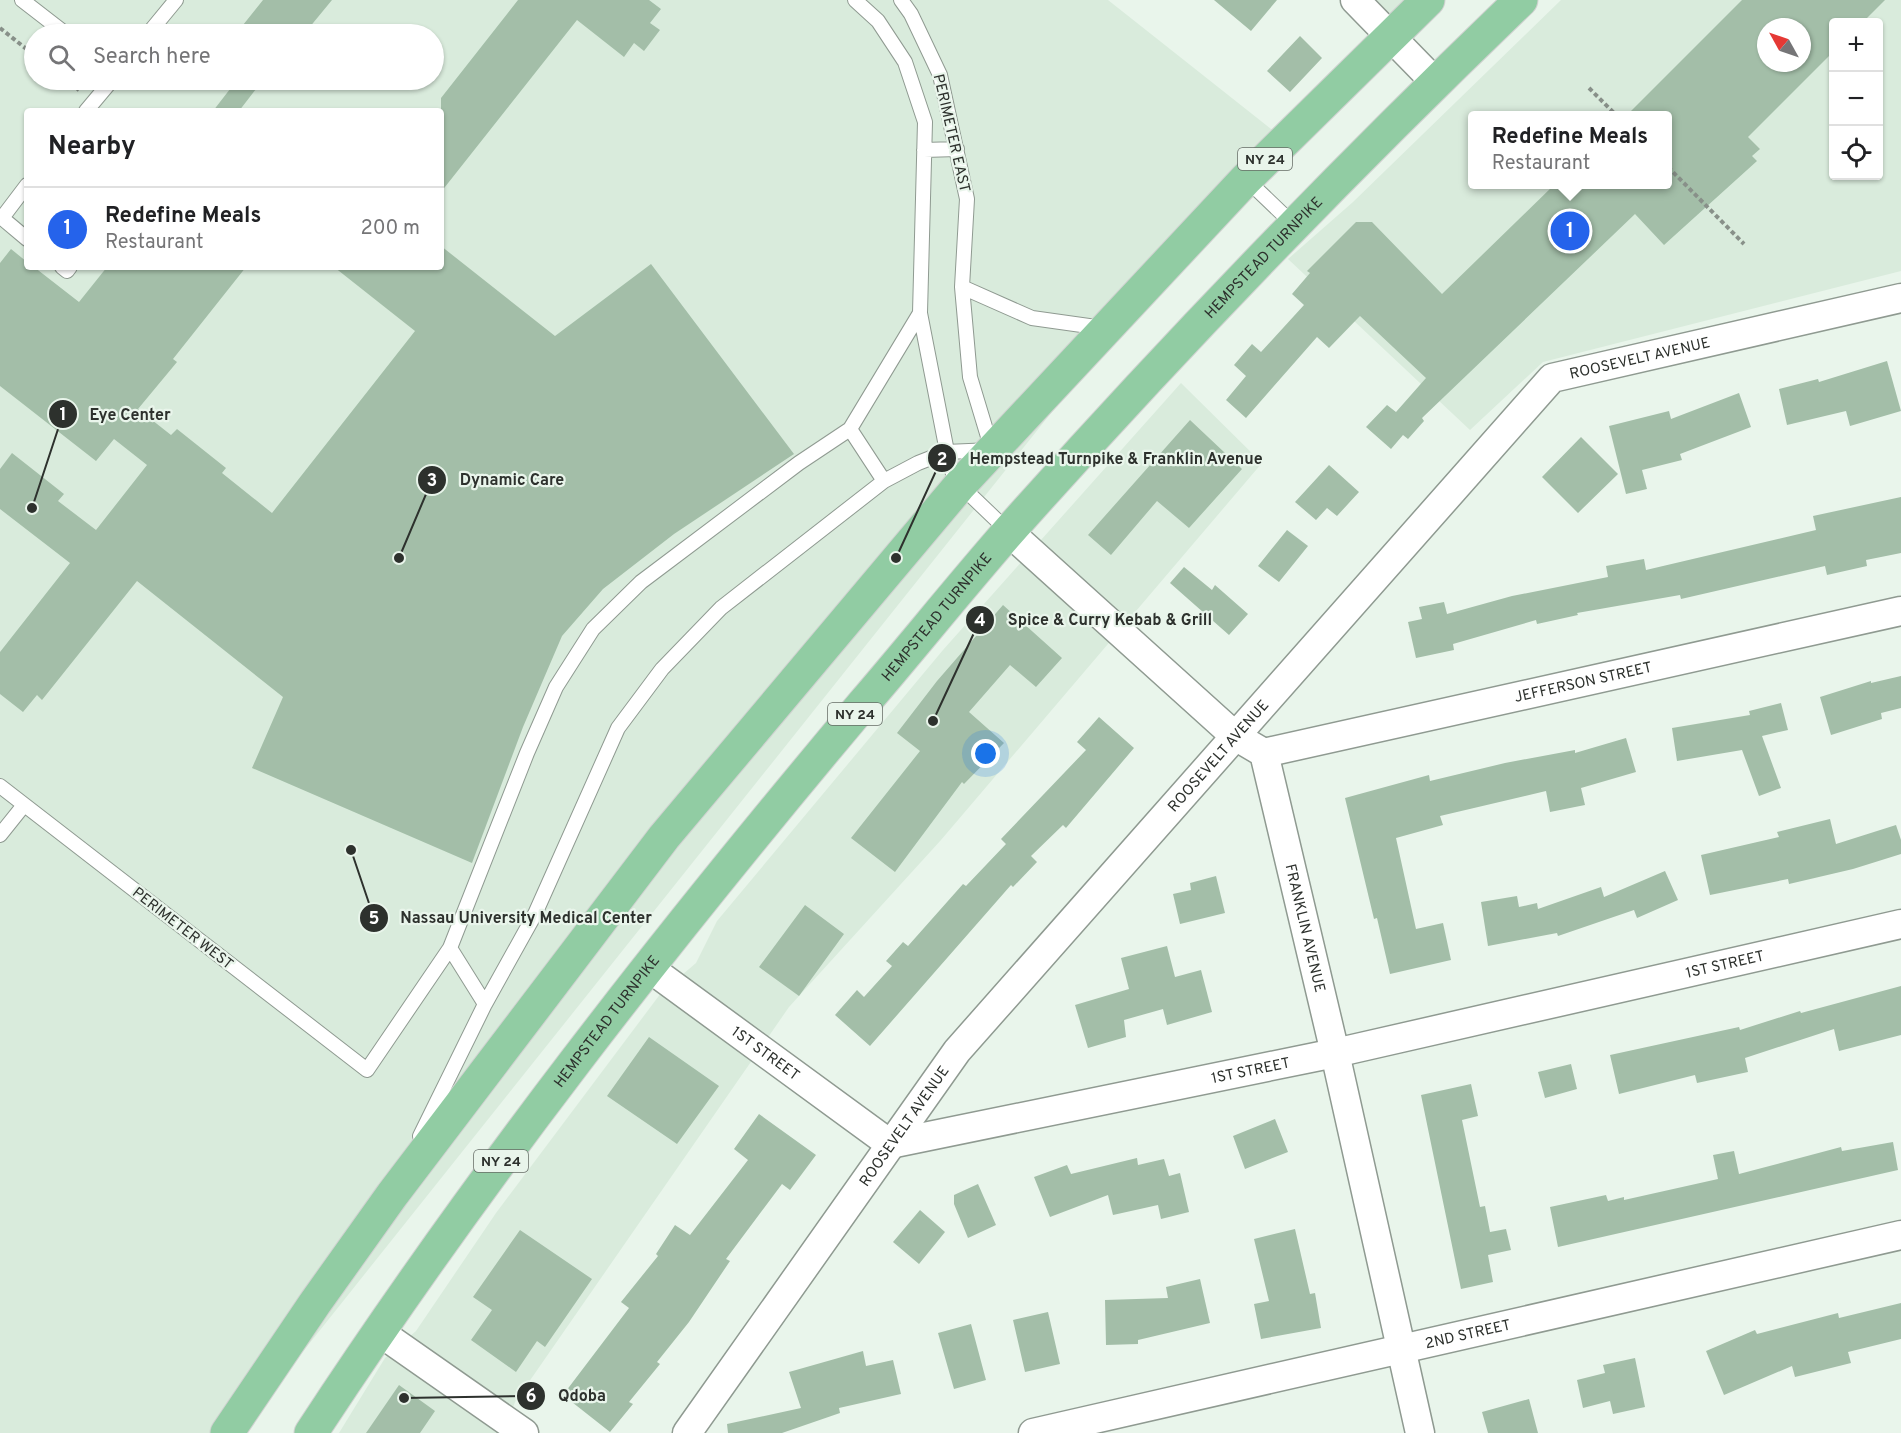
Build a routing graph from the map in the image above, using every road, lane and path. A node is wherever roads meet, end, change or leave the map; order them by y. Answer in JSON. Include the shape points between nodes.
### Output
{"nodes":[{"id":1,"x":22,"y":0,"type":"edge"},
{"id":2,"x":176,"y":0,"type":"edge"},
{"id":3,"x":855,"y":0,"type":"edge"},
{"id":4,"x":901,"y":0,"type":"edge"},
{"id":5,"x":1355,"y":0,"type":"edge"},
{"id":6,"x":1428,"y":0,"type":"edge"},
{"id":7,"x":1521,"y":0,"type":"edge"},
{"id":8,"x":53,"y":24,"type":"edge"},
{"id":9,"x":156,"y":24,"type":"edge"},
{"id":10,"x":0,"y":28,"type":"edge"},
{"id":11,"x":1390,"y":36,"type":"junction"},
{"id":12,"x":24,"y":47,"type":"edge"},
{"id":13,"x":1435,"y":82,"type":"junction"},
{"id":14,"x":1589,"y":88,"type":"dead end"},
{"id":15,"x":78,"y":90,"type":"edge"},
{"id":16,"x":104,"y":90,"type":"edge"},
{"id":17,"x":82,"y":93,"type":"dead end"},
{"id":18,"x":89,"y":108,"type":"edge"},
{"id":19,"x":1612,"y":111,"type":"edge"},
{"id":20,"x":957,"y":148,"type":"junction"},
{"id":21,"x":924,"y":150,"type":"junction"},
{"id":22,"x":1672,"y":171,"type":"edge"},
{"id":23,"x":1246,"y":179,"type":"junction"},
{"id":24,"x":24,"y":189,"type":"edge"},
{"id":25,"x":1294,"y":225,"type":"junction"},
{"id":26,"x":24,"y":236,"type":"edge"},
{"id":27,"x":1744,"y":244,"type":"dead end"},
{"id":28,"x":962,"y":287,"type":"junction"},
{"id":29,"x":1901,"y":298,"type":"edge"},
{"id":30,"x":920,"y":313,"type":"junction"},
{"id":31,"x":1105,"y":328,"type":"junction"},
{"id":32,"x":850,"y":429,"type":"junction"},
{"id":33,"x":992,"y":450,"type":"junction"},
{"id":34,"x":946,"y":452,"type":"junction"},
{"id":35,"x":885,"y":481,"type":"junction"},
{"id":36,"x":960,"y":485,"type":"junction"},
{"id":37,"x":1009,"y":532,"type":"junction"},
{"id":38,"x":1901,"y":610,"type":"edge"},
{"id":39,"x":1236,"y":736,"type":"junction"},
{"id":40,"x":1264,"y":753,"type":"junction"},
{"id":41,"x":0,"y":786,"type":"edge"},
{"id":42,"x":24,"y":805,"type":"junction"},
{"id":43,"x":0,"y":836,"type":"edge"},
{"id":44,"x":1901,"y":924,"type":"edge"},
{"id":45,"x":450,"y":948,"type":"junction"},
{"id":46,"x":648,"y":968,"type":"junction"},
{"id":47,"x":484,"y":1004,"type":"junction"},
{"id":48,"x":1335,"y":1053,"type":"junction"},
{"id":49,"x":890,"y":1144,"type":"junction"},
{"id":50,"x":392,"y":1195,"type":"junction"},
{"id":51,"x":1901,"y":1235,"type":"edge"},
{"id":52,"x":378,"y":1331,"type":"junction"},
{"id":53,"x":1401,"y":1350,"type":"junction"},
{"id":54,"x":227,"y":1433,"type":"edge"},
{"id":55,"x":311,"y":1433,"type":"edge"},
{"id":56,"x":524,"y":1433,"type":"edge"},
{"id":57,"x":687,"y":1433,"type":"edge"},
{"id":58,"x":1033,"y":1433,"type":"edge"},
{"id":59,"x":1420,"y":1433,"type":"edge"}],
"edges":[{"from":1,"to":8,"type":"lane"},
{"from":2,"to":9,"type":"lane"},
{"from":3,"to":21,"type":"lane","via":[[878,21],[905,62],[925,122]]},
{"from":4,"to":20,"type":"lane","name":"PERIMETER EAST","via":[[940,75]]},
{"from":5,"to":11,"type":"street"},
{"from":6,"to":11,"type":"main road","number":"NY 24"},
{"from":7,"to":13,"type":"main road","name":"HEMPSTEAD TURNPIKE","number":"NY 24"},
{"from":10,"to":12,"type":"path"},
{"from":11,"to":13,"type":"street"},
{"from":11,"to":23,"type":"main road","number":"NY 24"},
{"from":13,"to":25,"type":"main road","name":"HEMPSTEAD TURNPIKE","number":"NY 24"},
{"from":14,"to":19,"type":"path"},
{"from":15,"to":17,"type":"path"},
{"from":16,"to":18,"type":"lane"},
{"from":20,"to":21,"type":"lane"},
{"from":20,"to":28,"type":"lane","name":"PERIMETER EAST","via":[[967,199]]},
{"from":21,"to":30,"type":"lane"},
{"from":22,"to":27,"type":"path"},
{"from":23,"to":25,"type":"lane"},
{"from":23,"to":31,"type":"main road","number":"NY 24"},
{"from":24,"to":26,"type":"lane","via":[[2,218]]},
{"from":25,"to":37,"type":"main road","name":"HEMPSTEAD TURNPIKE","number":"NY 24"},
{"from":28,"to":31,"type":"lane","via":[[1032,318]]},
{"from":28,"to":33,"type":"lane","name":"PERIMETER EAST","via":[[970,377]]},
{"from":29,"to":39,"type":"street","name":"ROOSEVELT AVENUE","via":[[1552,378]]},
{"from":30,"to":32,"type":"lane"},
{"from":30,"to":34,"type":"lane"},
{"from":31,"to":33,"type":"main road","number":"NY 24"},
{"from":32,"to":35,"type":"lane"},
{"from":32,"to":45,"type":"lane","via":[[641,582],[594,629],[556,687]]},
{"from":33,"to":34,"type":"lane"},
{"from":33,"to":36,"type":"main road","number":"NY 24"},
{"from":34,"to":35,"type":"lane"},
{"from":34,"to":36,"type":"lane"},
{"from":35,"to":47,"type":"lane","via":[[721,608],[662,669],[618,728],[535,914]]},
{"from":36,"to":37,"type":"lane"},
{"from":36,"to":50,"type":"main road","number":"NY 24","via":[[664,837]]},
{"from":37,"to":39,"type":"street"},
{"from":37,"to":46,"type":"main road","name":"HEMPSTEAD TURNPIKE","number":"NY 24","via":[[771,813]]},
{"from":38,"to":40,"type":"street","name":"JEFFERSON STREET"},
{"from":39,"to":40,"type":"street"},
{"from":39,"to":49,"type":"street","name":"ROOSEVELT AVENUE","via":[[957,1052]]},
{"from":40,"to":48,"type":"street","name":"FRANKLIN AVENUE"},
{"from":41,"to":42,"type":"lane","name":"PERIMETER WEST"},
{"from":42,"to":43,"type":"lane"},
{"from":42,"to":45,"type":"lane","name":"PERIMETER WEST","via":[[367,1070]]},
{"from":44,"to":48,"type":"street","name":"1ST STREET"},
{"from":45,"to":47,"type":"lane"},
{"from":46,"to":49,"type":"street","name":"1ST STREET"},
{"from":46,"to":52,"type":"main road","name":"HEMPSTEAD TURNPIKE","number":"NY 24","via":[[456,1221]]},
{"from":47,"to":50,"type":"lane"},
{"from":48,"to":49,"type":"street","name":"1ST STREET"},
{"from":48,"to":53,"type":"street","name":"FRANKLIN AVENUE"},
{"from":49,"to":57,"type":"street","name":"ROOSEVELT AVENUE"},
{"from":50,"to":54,"type":"main road","number":"NY 24"},
{"from":51,"to":53,"type":"street","name":"2ND STREET"},
{"from":52,"to":55,"type":"main road","name":"HEMPSTEAD TURNPIKE","number":"NY 24"},
{"from":52,"to":56,"type":"street"},
{"from":53,"to":58,"type":"street","name":"2ND STREET"},
{"from":53,"to":59,"type":"street","name":"FRANKLIN AVENUE"}]}
